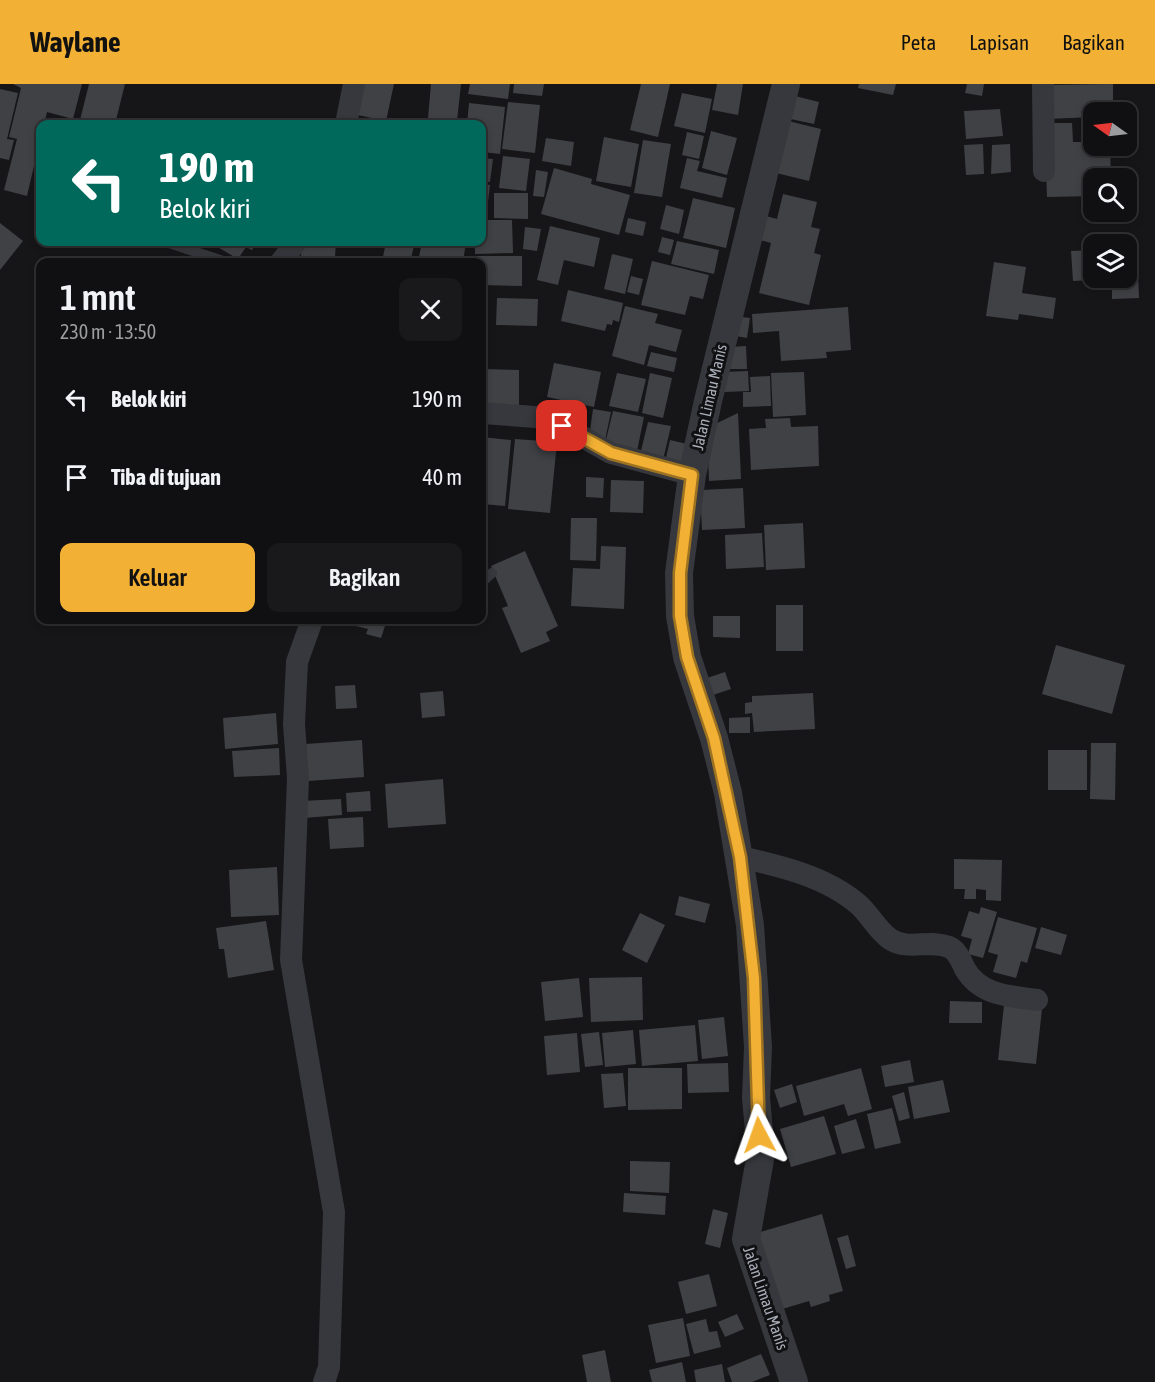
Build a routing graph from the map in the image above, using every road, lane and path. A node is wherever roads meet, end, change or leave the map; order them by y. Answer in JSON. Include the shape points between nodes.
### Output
{"nodes":[{"id":1,"x":354,"y":84,"type":"edge"},
{"id":2,"x":786,"y":84,"type":"edge"},
{"id":3,"x":1043,"y":84,"type":"edge"},
{"id":4,"x":347,"y":120,"type":"edge"},
{"id":5,"x":1044,"y":171,"type":"dead end"},
{"id":6,"x":178,"y":246,"type":"edge"},
{"id":7,"x":292,"y":246,"type":"edge"},
{"id":8,"x":214,"y":258,"type":"edge"},
{"id":9,"x":281,"y":258,"type":"edge"},
{"id":10,"x":486,"y":413,"type":"edge"},
{"id":11,"x":692,"y":475,"type":"junction"},
{"id":12,"x":492,"y":573,"type":"dead end"},
{"id":13,"x":486,"y":578,"type":"edge"},
{"id":14,"x":311,"y":624,"type":"edge"},
{"id":15,"x":740,"y":857,"type":"junction"},
{"id":16,"x":1038,"y":1000,"type":"dead end"},
{"id":17,"x":791,"y":1380,"type":"edge"},
{"id":18,"x":324,"y":1382,"type":"edge"}],
"edges":[{"from":1,"to":4,"type":"street"},
{"from":2,"to":11,"type":"street","name":"Jalan Limau Manis"},
{"from":3,"to":5,"type":"street"},
{"from":6,"to":8,"type":"lane"},
{"from":7,"to":9,"type":"street"},
{"from":10,"to":11,"type":"street","via":[[549,418],[611,453]]},
{"from":11,"to":15,"type":"street","name":"Jalan Limau Manis","via":[[680,573],[680,616],[687,657],[714,738]]},
{"from":12,"to":13,"type":"lane"},
{"from":14,"to":18,"type":"street","via":[[297,662],[294,724],[298,778],[291,960],[334,1212],[329,1367]]},
{"from":15,"to":16,"type":"street","via":[[825,883],[858,905],[890,939],[906,945],[937,944],[951,948],[978,985],[995,994]]},
{"from":15,"to":17,"type":"street","name":"Jalan Limau Manis","via":[[754,978],[761,1154],[746,1239]]}]}
